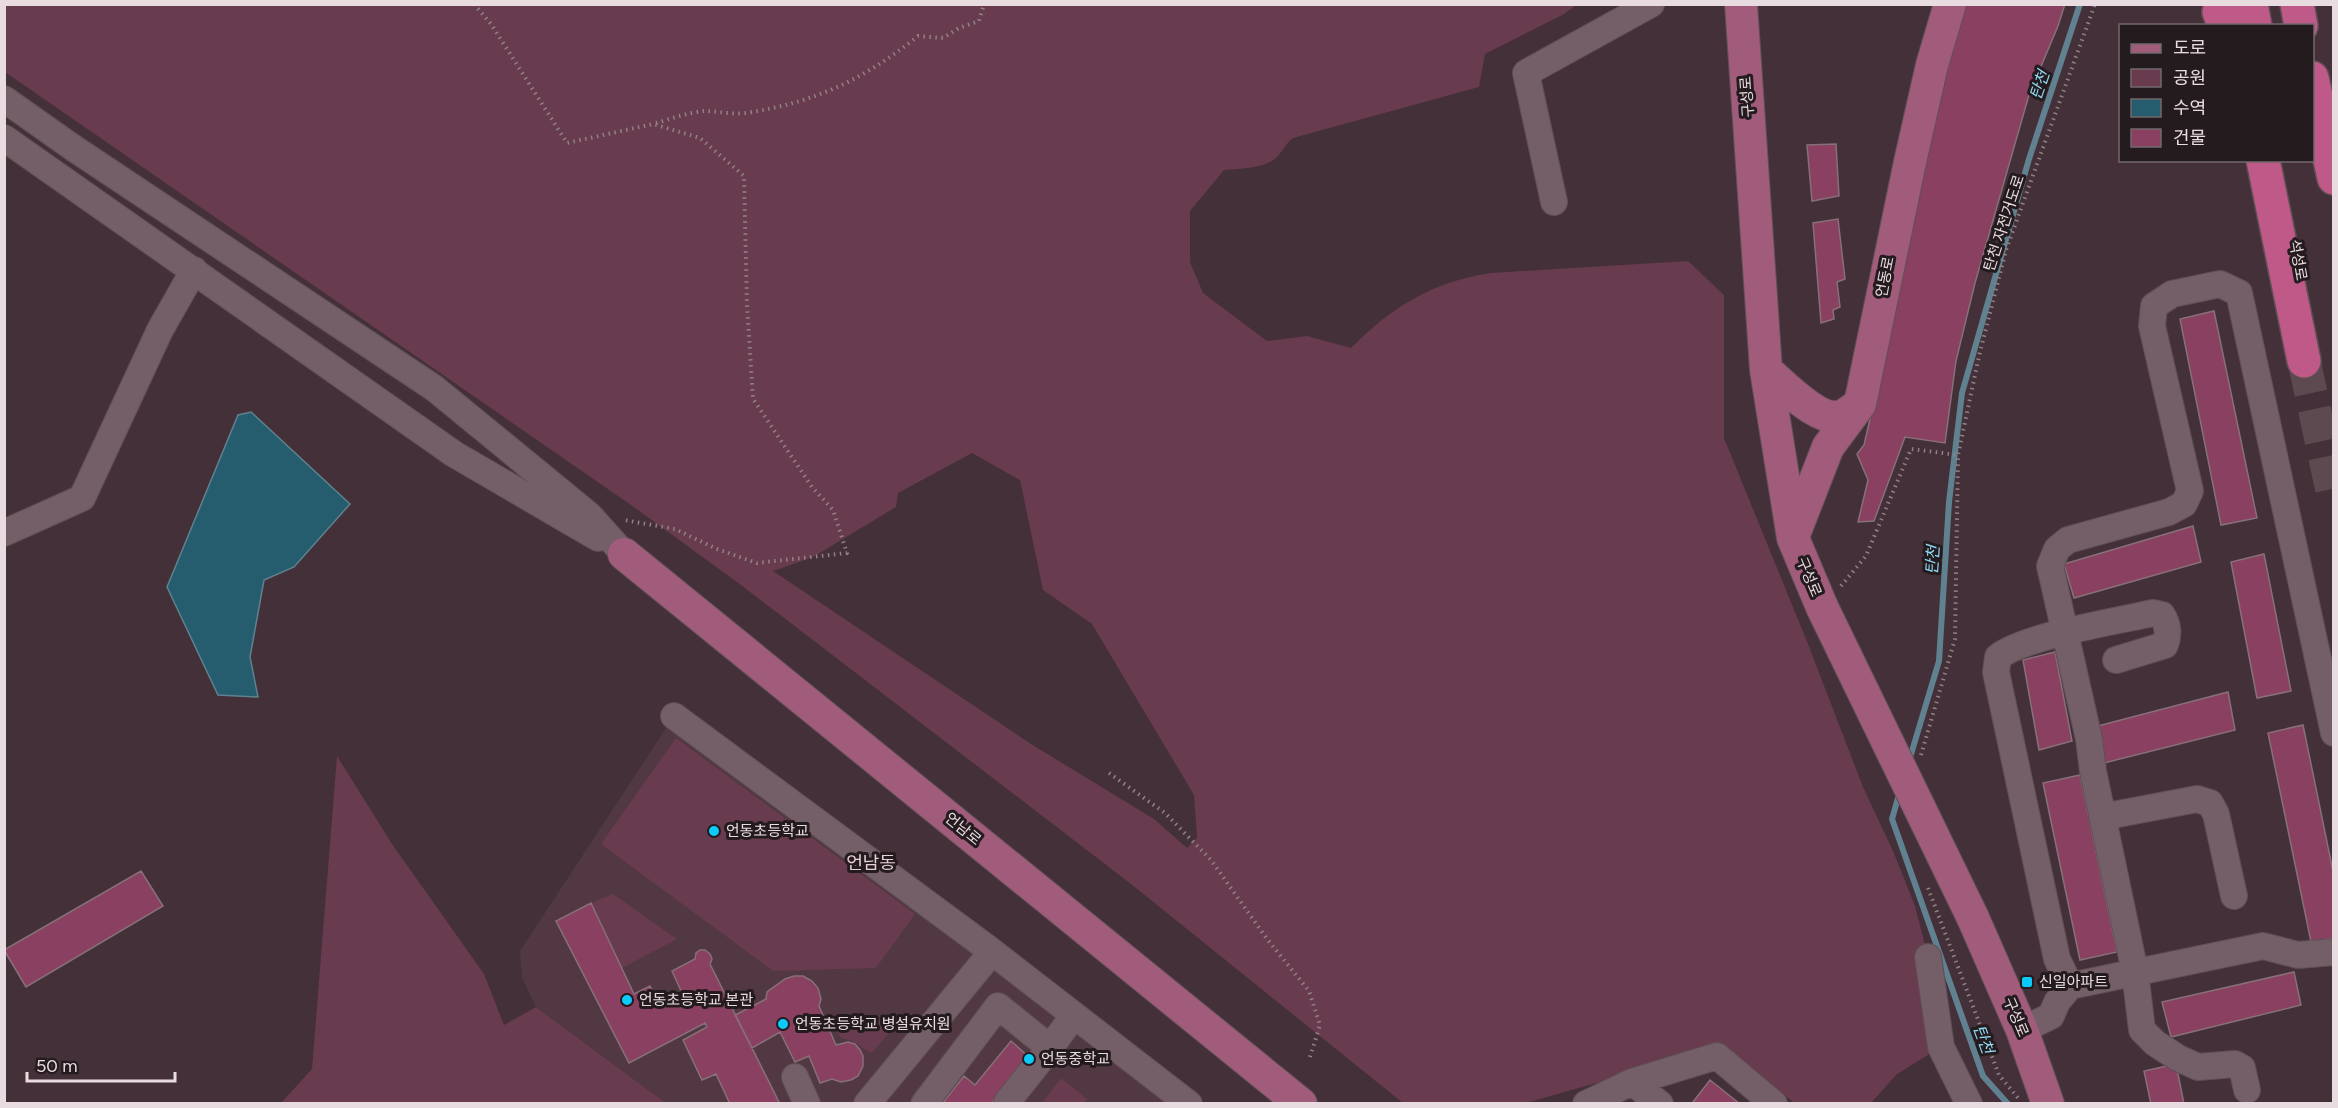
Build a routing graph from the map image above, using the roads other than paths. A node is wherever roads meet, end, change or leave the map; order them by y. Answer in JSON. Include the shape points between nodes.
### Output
{"nodes":[{"id":1,"x":1651,"y":4,"type":"edge"},
{"id":2,"x":1741,"y":4,"type":"edge"},
{"id":3,"x":1950,"y":4,"type":"edge"},
{"id":4,"x":2251,"y":4,"type":"edge"},
{"id":5,"x":2297,"y":4,"type":"edge"},
{"id":6,"x":2255,"y":24,"type":"edge"},
{"id":7,"x":2301,"y":24,"type":"edge"},
{"id":8,"x":2314,"y":83,"type":"edge"},
{"id":9,"x":4,"y":99,"type":"edge"},
{"id":10,"x":4,"y":138,"type":"edge"},
{"id":11,"x":2263,"y":162,"type":"edge"},
{"id":12,"x":2280,"y":162,"type":"edge"},
{"id":13,"x":2334,"y":178,"type":"edge"},
{"id":14,"x":1554,"y":201,"type":"dead end"},
{"id":15,"x":194,"y":270,"type":"junction"},
{"id":16,"x":1766,"y":370,"type":"junction"},
{"id":17,"x":1860,"y":404,"type":"junction"},
{"id":18,"x":4,"y":533,"type":"edge"},
{"id":19,"x":1793,"y":538,"type":"junction"},
{"id":20,"x":624,"y":554,"type":"junction"},
{"id":21,"x":2065,"y":633,"type":"junction"},
{"id":22,"x":2116,"y":660,"type":"dead end"},
{"id":23,"x":674,"y":716,"type":"dead end"},
{"id":24,"x":2334,"y":733,"type":"edge"},
{"id":25,"x":2102,"y":817,"type":"junction"},
{"id":26,"x":2234,"y":896,"type":"dead end"},
{"id":27,"x":992,"y":952,"type":"junction"},
{"id":28,"x":2334,"y":952,"type":"edge"},
{"id":29,"x":1928,"y":957,"type":"dead end"},
{"id":30,"x":2135,"y":972,"type":"junction"},
{"id":31,"x":2070,"y":986,"type":"junction"},
{"id":32,"x":1074,"y":1015,"type":"junction"},
{"id":33,"x":2022,"y":1030,"type":"junction"},
{"id":34,"x":1050,"y":1048,"type":"junction"},
{"id":35,"x":795,"y":1077,"type":"dead end"},
{"id":36,"x":1632,"y":1082,"type":"junction"},
{"id":37,"x":2247,"y":1090,"type":"dead end"},
{"id":38,"x":1007,"y":1102,"type":"edge"},
{"id":39,"x":807,"y":1104,"type":"edge"},
{"id":40,"x":867,"y":1104,"type":"edge"},
{"id":41,"x":924,"y":1104,"type":"edge"},
{"id":42,"x":1189,"y":1104,"type":"edge"},
{"id":43,"x":1301,"y":1104,"type":"edge"},
{"id":44,"x":1586,"y":1104,"type":"edge"},
{"id":45,"x":1660,"y":1104,"type":"edge"},
{"id":46,"x":1774,"y":1104,"type":"edge"},
{"id":47,"x":1969,"y":1104,"type":"edge"},
{"id":48,"x":2048,"y":1104,"type":"edge"}],
"edges":[{"from":1,"to":14,"type":"street","via":[[1526,73]]},
{"from":2,"to":16,"type":"main road","name":"구성로"},
{"from":3,"to":17,"type":"main road","name":"언동로","via":[[1910,162]]},
{"from":4,"to":6,"type":"highway"},
{"from":5,"to":7,"type":"highway"},
{"from":8,"to":13,"type":"highway"},
{"from":9,"to":20,"type":"street","via":[[434,388],[589,515]]},
{"from":10,"to":15,"type":"street"},
{"from":11,"to":12,"type":"highway","name":"석성로","via":[[2310,360]]},
{"from":15,"to":18,"type":"street","via":[[160,330],[82,498]]},
{"from":15,"to":20,"type":"street","via":[[454,454]]},
{"from":16,"to":17,"type":"main road","via":[[1818,413],[1843,416]]},
{"from":16,"to":19,"type":"main road","name":"구성로"},
{"from":17,"to":19,"type":"main road","name":"언동로","via":[[1828,447]]},
{"from":19,"to":33,"type":"main road","name":"구성로","bridge":true},
{"from":20,"to":43,"type":"main road","name":"언남로"},
{"from":21,"to":22,"type":"street","via":[[2153,613],[2162,615],[2168,638],[2165,645]]},
{"from":21,"to":24,"type":"street","via":[[2050,566],[2057,549],[2068,540],[2169,512],[2184,504],[2190,491],[2152,326],[2154,306],[2172,294],[2220,284],[2239,293]]},
{"from":21,"to":25,"type":"street"},
{"from":21,"to":31,"type":"street","via":[[2008,649],[1998,657],[1996,672],[2057,959]]},
{"from":23,"to":27,"type":"street"},
{"from":25,"to":26,"type":"street","via":[[2198,799],[2210,803],[2216,814]]},
{"from":25,"to":30,"type":"street"},
{"from":27,"to":32,"type":"street"},
{"from":27,"to":40,"type":"street"},
{"from":28,"to":30,"type":"street","via":[[2298,955],[2263,946]]},
{"from":29,"to":47,"type":"street","via":[[1941,1047]]},
{"from":30,"to":31,"type":"street"},
{"from":30,"to":37,"type":"street","via":[[2142,1030],[2178,1058],[2198,1066],[2235,1064],[2242,1068]]},
{"from":31,"to":33,"type":"street","via":[[2051,1016]]},
{"from":32,"to":34,"type":"street"},
{"from":32,"to":42,"type":"street"},
{"from":33,"to":48,"type":"main road","name":"구성로"},
{"from":34,"to":38,"type":"street"},
{"from":34,"to":41,"type":"street","via":[[998,1006]]},
{"from":35,"to":39,"type":"street"},
{"from":36,"to":44,"type":"street"},
{"from":36,"to":45,"type":"street"},
{"from":36,"to":46,"type":"street","via":[[1717,1056]]}]}
